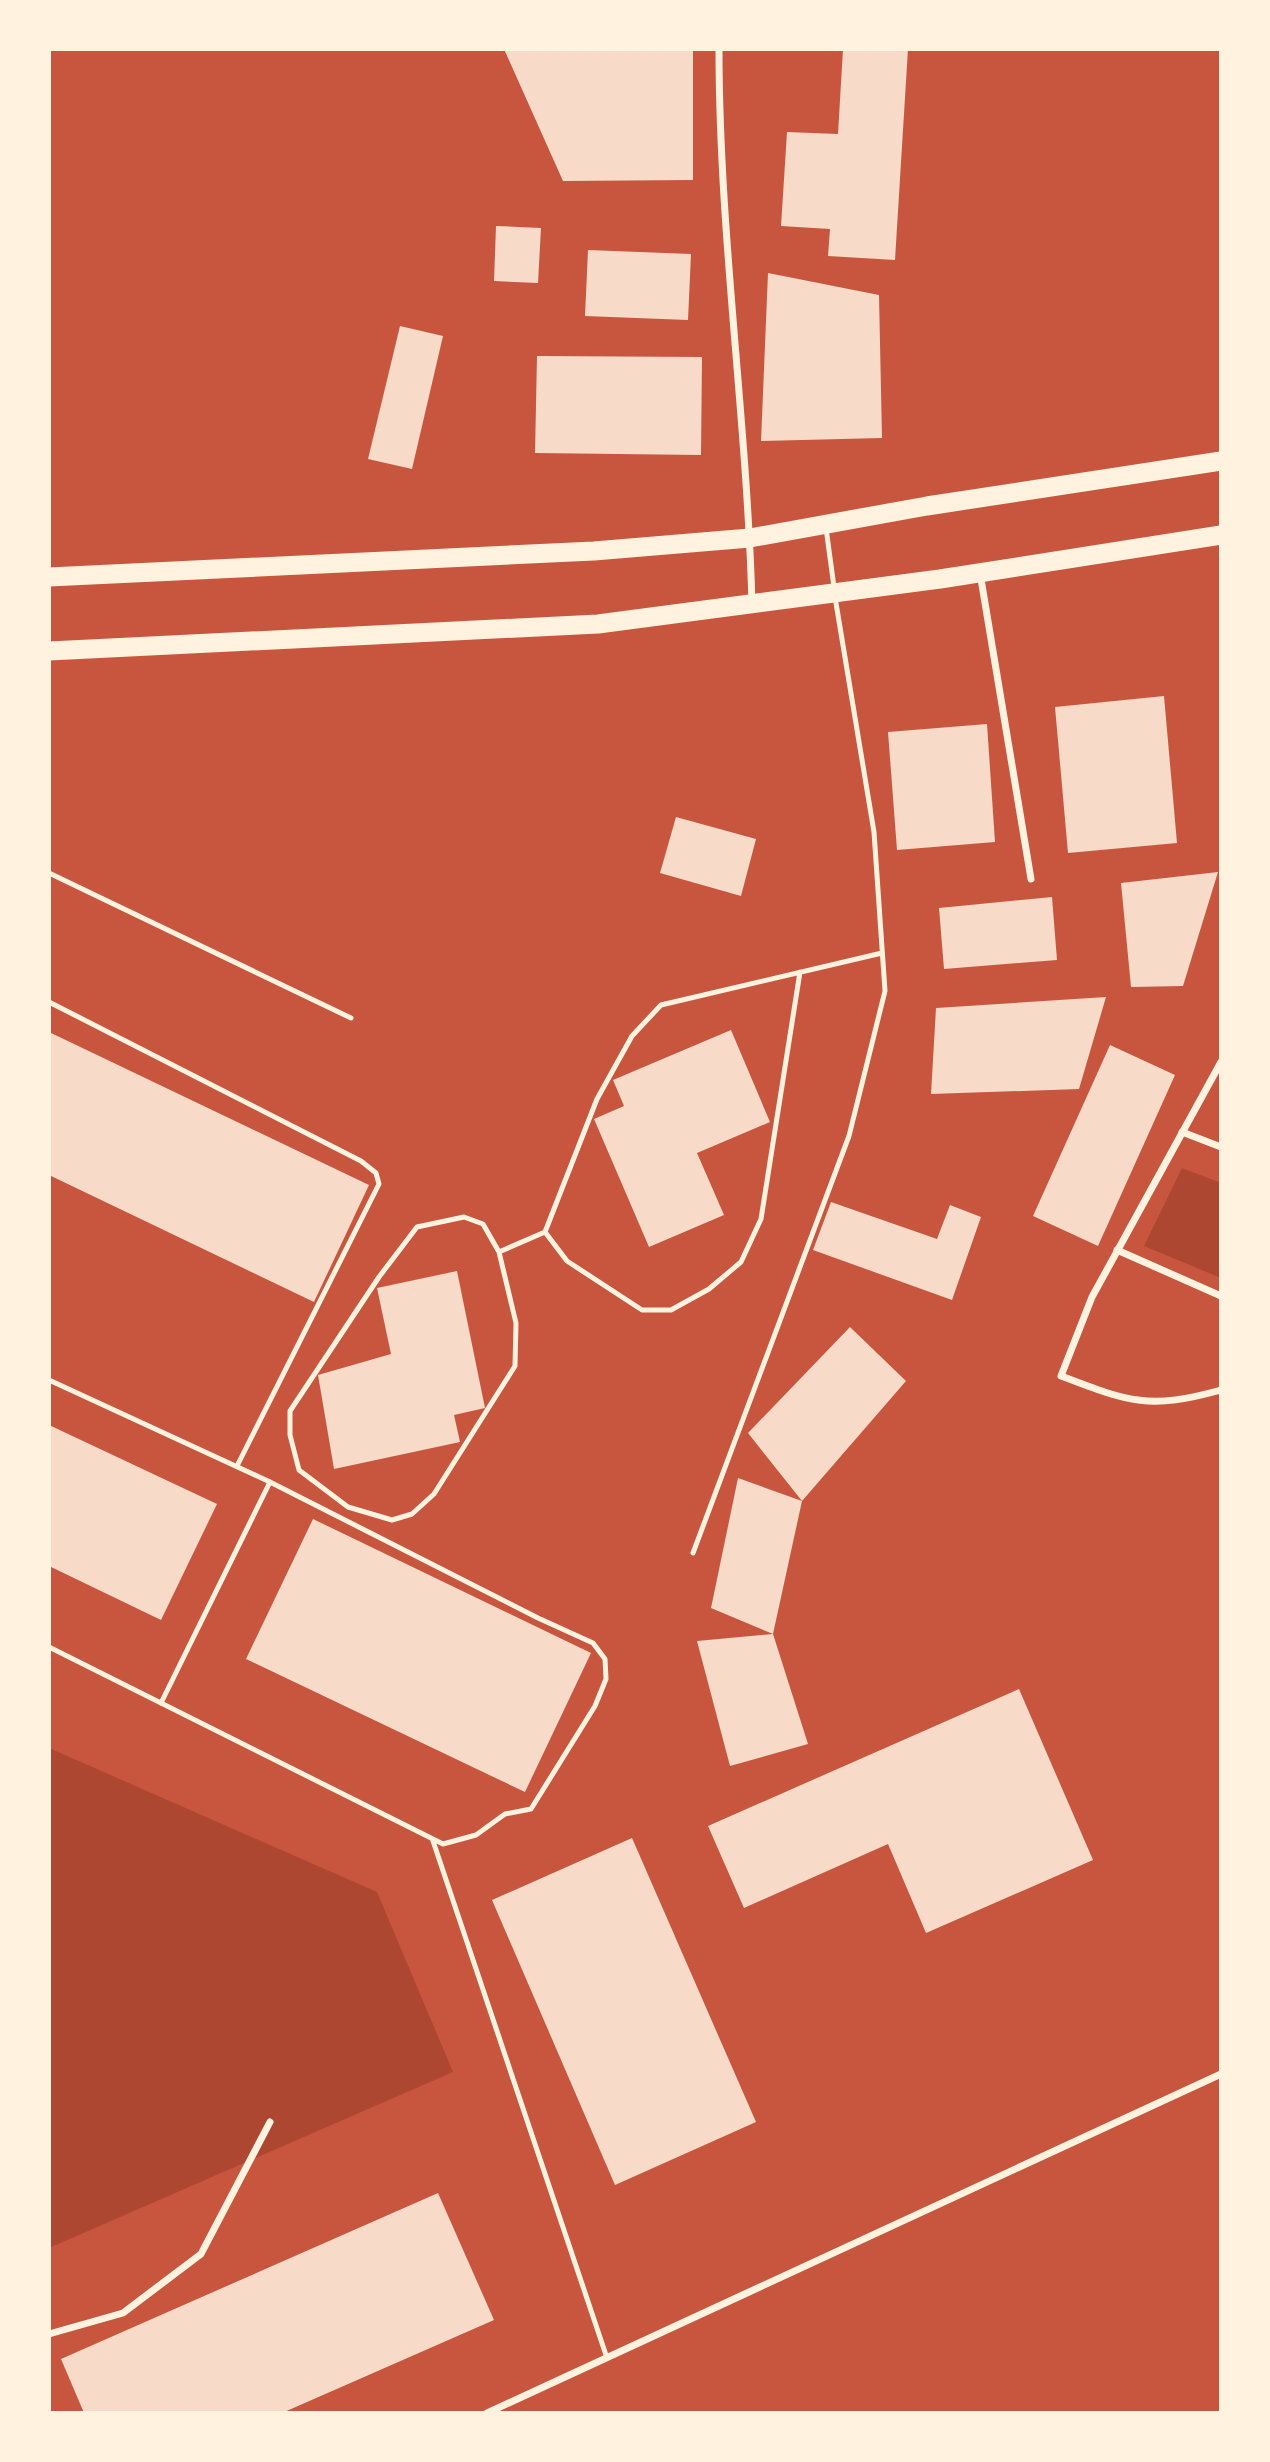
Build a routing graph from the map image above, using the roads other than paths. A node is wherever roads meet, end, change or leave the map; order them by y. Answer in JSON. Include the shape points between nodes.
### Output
{"nodes":[{"id":1,"x":719,"y":49,"type":"edge"},
{"id":2,"x":1221,"y":461,"type":"edge"},
{"id":3,"x":826,"y":525,"type":"junction"},
{"id":4,"x":1221,"y":535,"type":"edge"},
{"id":5,"x":750,"y":538,"type":"junction"},
{"id":6,"x":980,"y":572,"type":"junction"},
{"id":7,"x":49,"y":577,"type":"edge"},
{"id":8,"x":834,"y":593,"type":"junction"},
{"id":9,"x":752,"y":604,"type":"junction"},
{"id":10,"x":49,"y":651,"type":"edge"},
{"id":11,"x":49,"y":873,"type":"edge"},
{"id":12,"x":1031,"y":879,"type":"dead end"},
{"id":13,"x":882,"y":953,"type":"junction"},
{"id":14,"x":800,"y":972,"type":"junction"},
{"id":15,"x":49,"y":1002,"type":"edge"},
{"id":16,"x":351,"y":1018,"type":"dead end"},
{"id":17,"x":1221,"y":1062,"type":"edge"},
{"id":18,"x":1182,"y":1132,"type":"junction"},
{"id":19,"x":1221,"y":1147,"type":"edge"},
{"id":20,"x":545,"y":1232,"type":"junction"},
{"id":21,"x":1117,"y":1250,"type":"junction"},
{"id":22,"x":499,"y":1252,"type":"junction"},
{"id":23,"x":1221,"y":1296,"type":"edge"},
{"id":24,"x":49,"y":1380,"type":"edge"},
{"id":25,"x":1221,"y":1390,"type":"edge"},
{"id":26,"x":237,"y":1466,"type":"junction"},
{"id":27,"x":270,"y":1482,"type":"junction"},
{"id":28,"x":693,"y":1553,"type":"dead end"},
{"id":29,"x":49,"y":1647,"type":"edge"},
{"id":30,"x":161,"y":1703,"type":"junction"},
{"id":31,"x":433,"y":1841,"type":"junction"},
{"id":32,"x":1221,"y":2074,"type":"edge"},
{"id":33,"x":270,"y":2122,"type":"dead end"},
{"id":34,"x":49,"y":2334,"type":"edge"},
{"id":35,"x":607,"y":2358,"type":"junction"},
{"id":36,"x":487,"y":2413,"type":"edge"}],
"edges":[{"from":1,"to":5,"type":"street","via":[[735,357]]},
{"from":2,"to":3,"type":"highway"},
{"from":3,"to":5,"type":"highway"},
{"from":3,"to":8,"type":"lane"},
{"from":4,"to":6,"type":"highway"},
{"from":5,"to":7,"type":"highway","via":[[594,551]]},
{"from":5,"to":9,"type":"street"},
{"from":6,"to":8,"type":"highway"},
{"from":6,"to":12,"type":"street"},
{"from":8,"to":9,"type":"highway"},
{"from":8,"to":13,"type":"lane","via":[[874,832]]},
{"from":9,"to":10,"type":"highway","via":[[598,624]]},
{"from":11,"to":16,"type":"lane"},
{"from":13,"to":14,"type":"lane"},
{"from":13,"to":28,"type":"lane","via":[[885,991],[849,1136]]},
{"from":14,"to":20,"type":"lane","via":[[661,1004],[632,1036],[597,1099]]},
{"from":14,"to":20,"type":"lane","via":[[761,1219],[741,1262],[709,1289],[671,1310],[642,1310],[568,1261]]},
{"from":15,"to":26,"type":"lane","via":[[361,1161],[376,1173],[379,1184]]},
{"from":17,"to":18,"type":"street"},
{"from":18,"to":19,"type":"street"},
{"from":18,"to":21,"type":"street"},
{"from":20,"to":22,"type":"lane"},
{"from":21,"to":23,"type":"street"},
{"from":21,"to":25,"type":"street","via":[[1091,1297],[1061,1376],[1146,1403],[1184,1400]]},
{"from":22,"to":22,"type":"lane","via":[[483,1224],[464,1217],[417,1227],[290,1411],[299,1470],[348,1507],[392,1520],[412,1514],[434,1494],[515,1366],[516,1323]]},
{"from":24,"to":26,"type":"lane"},
{"from":26,"to":27,"type":"lane"},
{"from":27,"to":30,"type":"lane"},
{"from":27,"to":31,"type":"lane","via":[[593,1643],[605,1659],[606,1679],[595,1706],[531,1810],[505,1814],[457,1843]]},
{"from":29,"to":30,"type":"lane"},
{"from":30,"to":31,"type":"lane"},
{"from":31,"to":35,"type":"lane"},
{"from":32,"to":35,"type":"street"},
{"from":33,"to":34,"type":"street","via":[[201,2253],[123,2313]]},
{"from":35,"to":36,"type":"street"}]}
